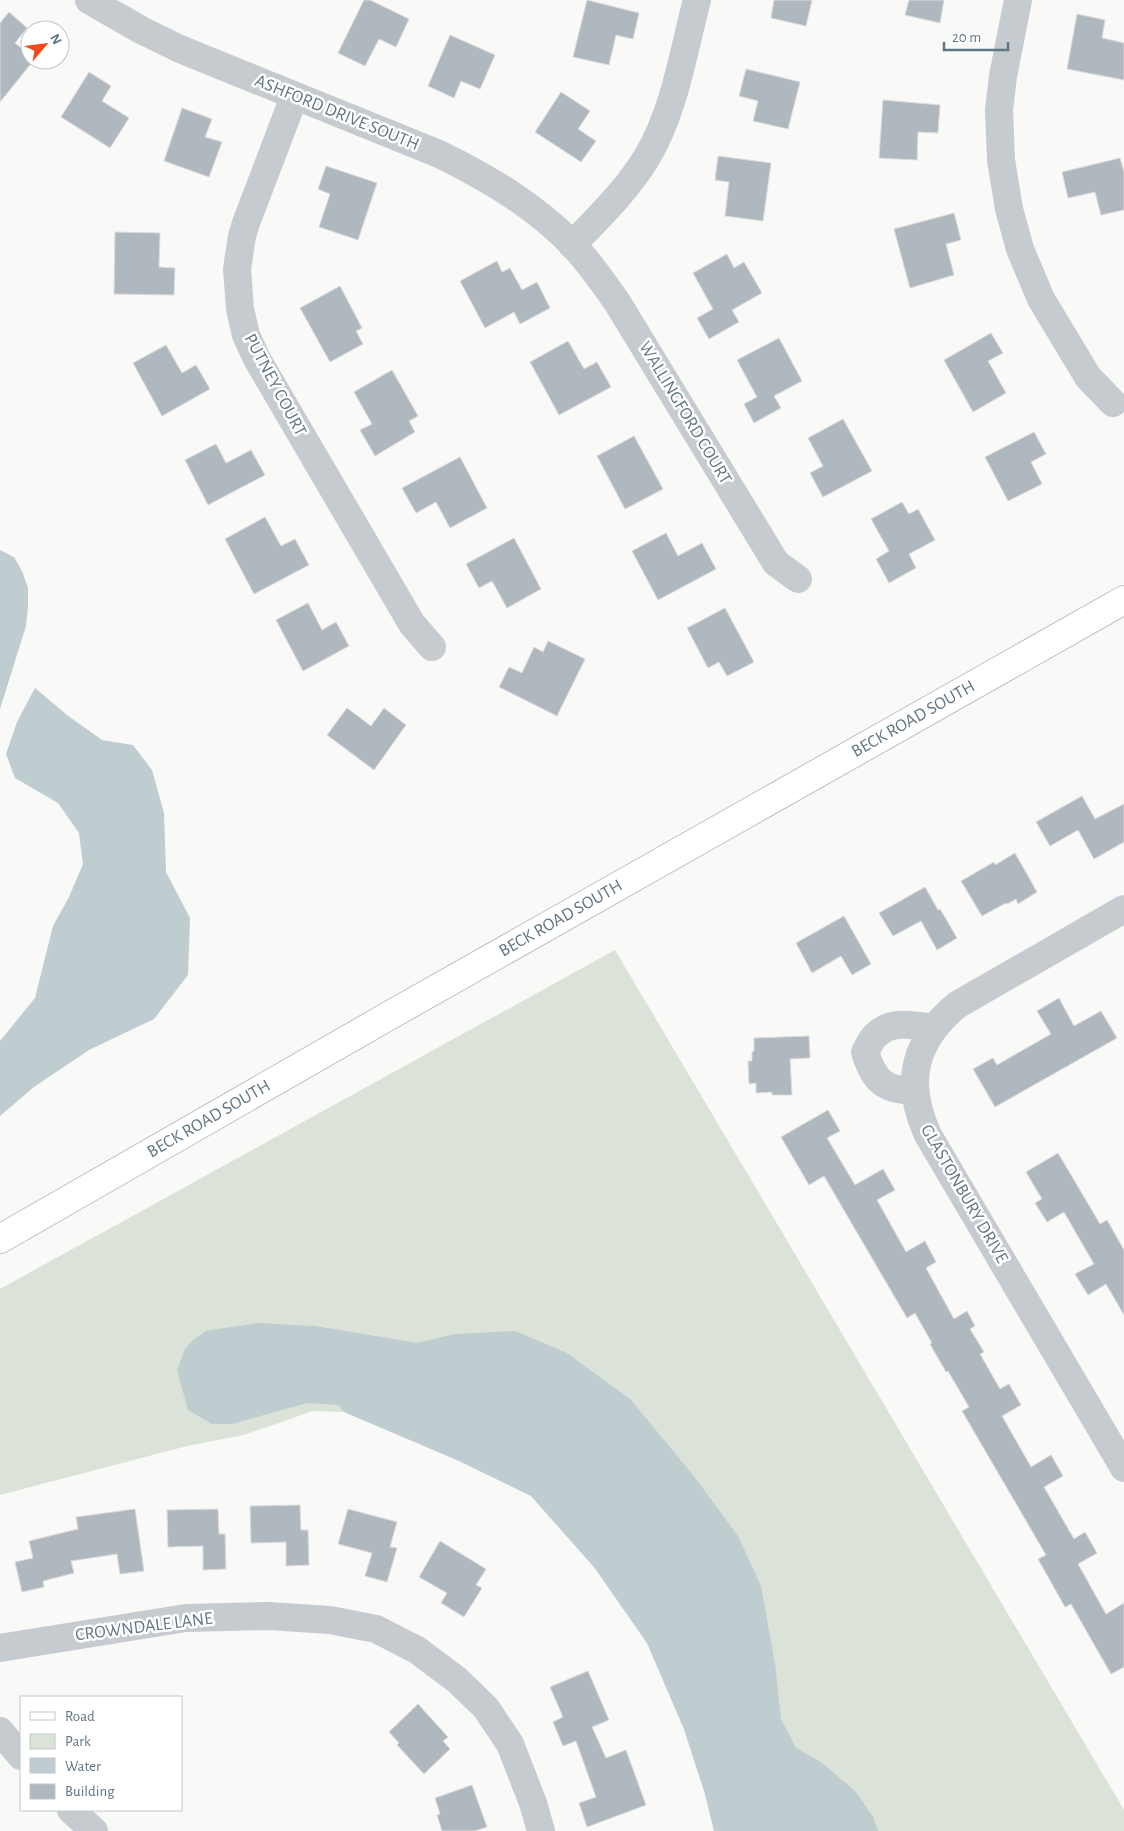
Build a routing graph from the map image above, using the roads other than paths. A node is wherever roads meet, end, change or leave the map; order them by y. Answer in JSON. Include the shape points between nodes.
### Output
{"nodes":[{"id":1,"x":89,"y":0,"type":"edge"},
{"id":2,"x":697,"y":0,"type":"edge"},
{"id":3,"x":1018,"y":0,"type":"edge"},
{"id":4,"x":294,"y":97,"type":"junction"},
{"id":5,"x":572,"y":245,"type":"junction"},
{"id":6,"x":1113,"y":403,"type":"dead end"},
{"id":7,"x":798,"y":579,"type":"dead end"},
{"id":8,"x":1124,"y":600,"type":"edge"},
{"id":9,"x":432,"y":647,"type":"dead end"},
{"id":10,"x":1124,"y":909,"type":"edge"},
{"id":11,"x":934,"y":1028,"type":"junction"},
{"id":12,"x":914,"y":1091,"type":"junction"},
{"id":13,"x":0,"y":1239,"type":"edge"},
{"id":14,"x":1124,"y":1468,"type":"edge"},
{"id":15,"x":0,"y":1648,"type":"edge"},
{"id":16,"x":0,"y":1731,"type":"edge"},
{"id":17,"x":20,"y":1755,"type":"edge"},
{"id":18,"x":71,"y":1811,"type":"edge"},
{"id":19,"x":94,"y":1831,"type":"edge"},
{"id":20,"x":541,"y":1831,"type":"edge"}],
"edges":[{"from":1,"to":4,"type":"street","name":"ASHFORD DRIVE SOUTH","via":[[180,49]]},
{"from":2,"to":5,"type":"street","via":[[672,100],[647,156],[623,190]]},
{"from":3,"to":6,"type":"street","via":[[999,110],[1001,160],[1009,209],[1020,249],[1041,300],[1088,377]]},
{"from":4,"to":5,"type":"street","name":"ASHFORD DRIVE SOUTH","via":[[439,154],[476,172],[528,206]]},
{"from":4,"to":9,"type":"street","name":"PUTNEY COURT","via":[[242,236],[237,269],[240,309],[246,334],[257,359],[412,624]]},
{"from":5,"to":7,"type":"street","name":"WALLINGFORD COURT","via":[[618,302],[776,563]]},
{"from":8,"to":13,"type":"main road","name":"BECK ROAD SOUTH"},
{"from":10,"to":11,"type":"street","name":"GLASTONBURY DRIVE","via":[[958,1005]]},
{"from":11,"to":12,"type":"street","name":"GLASTONBURY DRIVE","via":[[919,1056]]},
{"from":11,"to":12,"type":"street","via":[[905,1024],[889,1027],[875,1035],[865,1052],[870,1070],[884,1085]]},
{"from":12,"to":14,"type":"street","name":"GLASTONBURY DRIVE","via":[[928,1135]]},
{"from":15,"to":20,"type":"street","name":"CROWNDALE LANE","via":[[186,1618],[268,1616],[330,1620],[376,1629],[417,1650],[457,1680],[486,1708],[510,1744]]},
{"from":16,"to":17,"type":"street"},
{"from":18,"to":19,"type":"street"}]}
